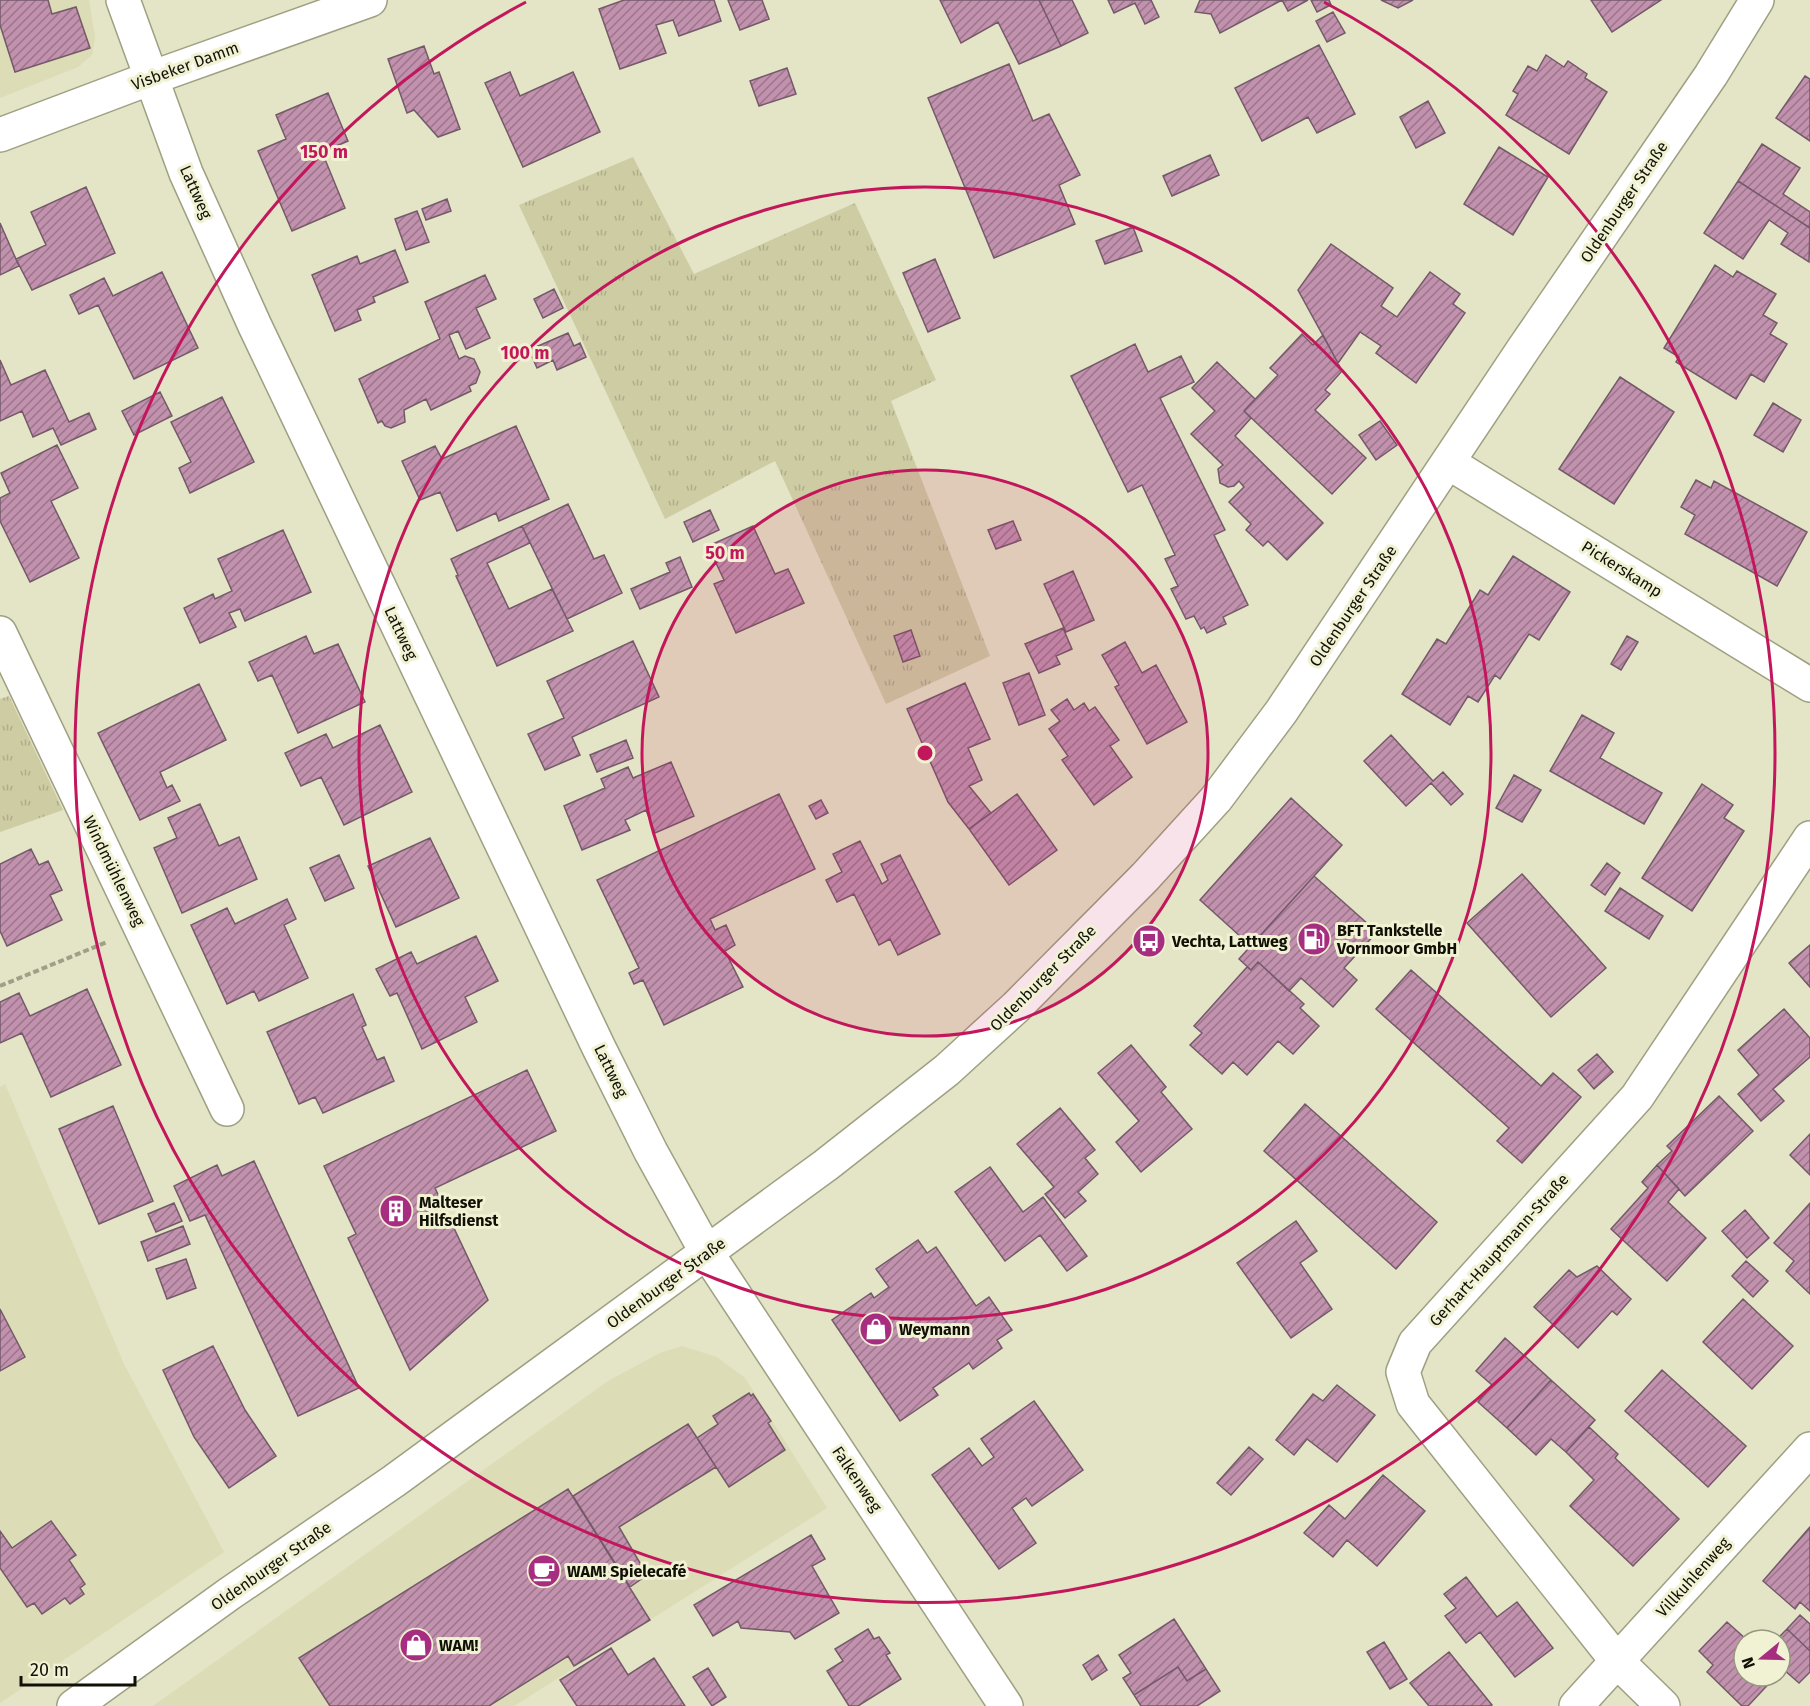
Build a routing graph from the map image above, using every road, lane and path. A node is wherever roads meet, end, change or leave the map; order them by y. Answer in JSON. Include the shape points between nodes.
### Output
{"nodes":[{"id":1,"x":123,"y":0,"type":"edge"},
{"id":2,"x":370,"y":0,"type":"edge"},
{"id":3,"x":1756,"y":0,"type":"edge"},
{"id":4,"x":151,"y":78,"type":"junction"},
{"id":5,"x":0,"y":135,"type":"edge"},
{"id":6,"x":1449,"y":463,"type":"junction"},
{"id":7,"x":0,"y":633,"type":"edge"},
{"id":8,"x":1805,"y":671,"type":"edge"},
{"id":9,"x":1810,"y":838,"type":"edge"},
{"id":10,"x":141,"y":928,"type":"junction"},
{"id":11,"x":0,"y":986,"type":"edge"},
{"id":12,"x":227,"y":1109,"type":"dead end"},
{"id":13,"x":707,"y":1253,"type":"junction"},
{"id":14,"x":1810,"y":1449,"type":"edge"},
{"id":15,"x":1617,"y":1661,"type":"junction"},
{"id":16,"x":1004,"y":1705,"type":"edge"},
{"id":17,"x":74,"y":1706,"type":"edge"},
{"id":18,"x":1576,"y":1706,"type":"edge"},
{"id":19,"x":1663,"y":1706,"type":"edge"}],
"edges":[{"from":1,"to":4,"type":"street","name":"Lattweg"},
{"from":2,"to":4,"type":"street","name":"Visbeker Damm"},
{"from":3,"to":6,"type":"street","name":"Oldenburger Straße","via":[[1711,75]]},
{"from":4,"to":5,"type":"street","name":"Visbeker Damm"},
{"from":4,"to":13,"type":"street","name":"Lattweg","via":[[186,173],[266,347],[599,1048]]},
{"from":6,"to":8,"type":"street","name":"Pickerskamp"},
{"from":6,"to":13,"type":"street","name":"Oldenburger Straße","via":[[1281,712],[1216,799],[1145,877],[1016,1007],[947,1070]]},
{"from":7,"to":10,"type":"street","name":"Windmühlenweg"},
{"from":9,"to":15,"type":"street","name":"Gerhart-Hauptmann-Straße","via":[[1637,1097],[1415,1343],[1403,1371],[1413,1404]]},
{"from":10,"to":11,"type":"path"},
{"from":10,"to":12,"type":"street","name":"Windmühlenweg"},
{"from":13,"to":16,"type":"street","name":"Falkenweg"},
{"from":13,"to":17,"type":"street","name":"Oldenburger Straße","via":[[394,1481],[229,1593]]},
{"from":14,"to":15,"type":"street","name":"Villkuhlenweg"},
{"from":15,"to":18,"type":"street","name":"Villkuhlenweg"},
{"from":15,"to":19,"type":"street","name":"Gerhart-Hauptmann-Straße"}]}
